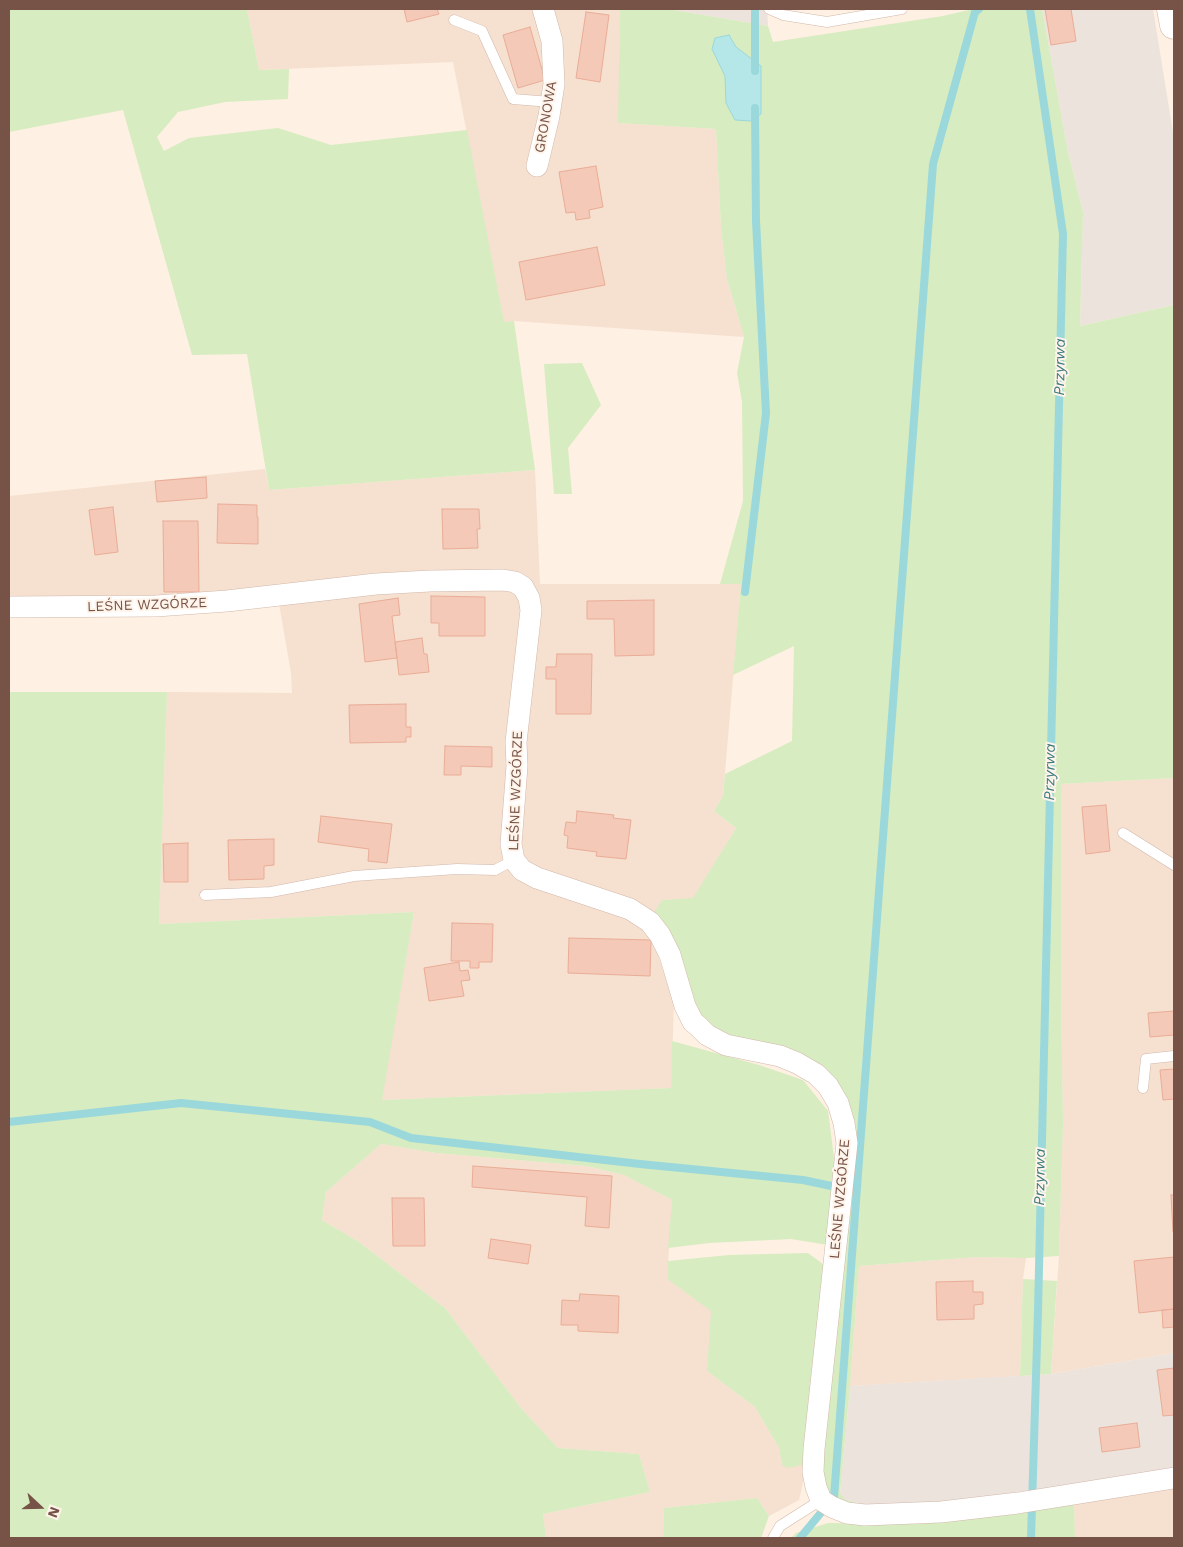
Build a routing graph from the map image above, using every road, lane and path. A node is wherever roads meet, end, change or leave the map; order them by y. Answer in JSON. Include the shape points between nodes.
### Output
{"nodes":[{"id":1,"x":543,"y":9,"type":"edge"},
{"id":2,"x":769,"y":9,"type":"edge"},
{"id":3,"x":902,"y":9,"type":"edge"},
{"id":4,"x":1171,"y":9,"type":"edge"},
{"id":5,"x":454,"y":20,"type":"dead end"},
{"id":6,"x":1174,"y":25,"type":"edge"},
{"id":7,"x":551,"y":102,"type":"junction"},
{"id":8,"x":537,"y":166,"type":"dead end"},
{"id":9,"x":9,"y":607,"type":"edge"},
{"id":10,"x":1123,"y":833,"type":"dead end"},
{"id":11,"x":514,"y":860,"type":"junction"},
{"id":12,"x":1174,"y":865,"type":"edge"},
{"id":13,"x":205,"y":895,"type":"dead end"},
{"id":14,"x":1174,"y":1056,"type":"edge"},
{"id":15,"x":1143,"y":1088,"type":"dead end"},
{"id":16,"x":1174,"y":1478,"type":"edge"},
{"id":17,"x":821,"y":1500,"type":"junction"},
{"id":18,"x":773,"y":1538,"type":"edge"}],
"edges":[{"from":1,"to":7,"type":"street","name":"GRONOWA","via":[[552,41],[554,84]]},
{"from":2,"to":3,"type":"lane","via":[[783,15],[827,22]]},
{"from":4,"to":6,"type":"street"},
{"from":5,"to":7,"type":"lane","via":[[482,31],[513,99]]},
{"from":7,"to":8,"type":"street","name":"GRONOWA"},
{"from":9,"to":11,"type":"street","name":"LEŚNE WZGÓRZE","via":[[156,606],[376,584],[515,582],[529,598],[530,610],[516,742],[511,844]]},
{"from":10,"to":12,"type":"lane"},
{"from":11,"to":13,"type":"lane","via":[[495,870],[457,869],[354,876],[271,892]]},
{"from":11,"to":17,"type":"street","name":"LEŚNE WZGÓRZE","via":[[522,870],[537,878],[630,909],[650,922],[670,955],[693,1022],[707,1035],[726,1045],[780,1056],[797,1063],[816,1074],[838,1103],[847,1143],[814,1449],[813,1472]]},
{"from":14,"to":15,"type":"lane","via":[[1146,1059]]},
{"from":16,"to":17,"type":"street","via":[[941,1512],[866,1515],[847,1513]]},
{"from":17,"to":18,"type":"lane","via":[[780,1526]]}]}
